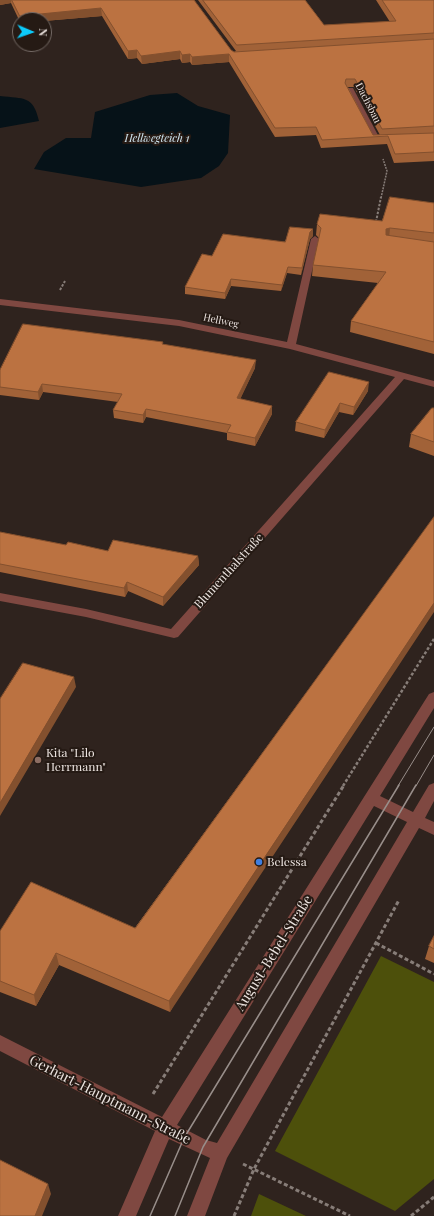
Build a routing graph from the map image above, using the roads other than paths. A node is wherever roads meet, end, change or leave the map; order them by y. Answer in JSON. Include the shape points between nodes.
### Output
{"nodes":[{"id":1,"x":350,"y":90,"type":"edge"},
{"id":2,"x":393,"y":140,"type":"edge"},
{"id":3,"x":316,"y":239,"type":"edge"},
{"id":4,"x":0,"y":302,"type":"edge"},
{"id":5,"x":291,"y":346,"type":"junction"},
{"id":6,"x":434,"y":373,"type":"edge"},
{"id":7,"x":402,"y":375,"type":"junction"},
{"id":8,"x":431,"y":383,"type":"edge"},
{"id":9,"x":0,"y":597,"type":"edge"},
{"id":10,"x":434,"y":697,"type":"edge"},
{"id":11,"x":434,"y":789,"type":"edge"},
{"id":12,"x":371,"y":798,"type":"junction"},
{"id":13,"x":416,"y":820,"type":"junction"},
{"id":14,"x":434,"y":829,"type":"edge"},
{"id":15,"x":0,"y":1043,"type":"edge"},
{"id":16,"x":165,"y":1128,"type":"junction"},
{"id":17,"x":221,"y":1153,"type":"junction"},
{"id":18,"x":127,"y":1216,"type":"edge"},
{"id":19,"x":196,"y":1216,"type":"edge"}],
"edges":[{"from":1,"to":2,"type":"street","name":"Dachsbau","via":[[377,141]]},
{"from":3,"to":5,"type":"street"},
{"from":4,"to":5,"type":"street","name":"Hellweg","via":[[179,323]]},
{"from":5,"to":7,"type":"street","name":"Hellweg"},
{"from":6,"to":8,"type":"street"},
{"from":7,"to":8,"type":"street","name":"Hellweg"},
{"from":7,"to":9,"type":"street","name":"Blumenthalstraße","via":[[174,634],[86,613]]},
{"from":10,"to":12,"type":"street","name":"August-Bebel-Straße"},
{"from":11,"to":13,"type":"street"},
{"from":12,"to":13,"type":"street"},
{"from":12,"to":16,"type":"street","name":"August-Bebel-Straße"},
{"from":13,"to":14,"type":"street"},
{"from":13,"to":17,"type":"street"},
{"from":15,"to":16,"type":"street","name":"Gerhart-Hauptmann-Straße"},
{"from":16,"to":17,"type":"street","name":"Gerhart-Hauptmann-Straße","via":[[203,1148]]},
{"from":16,"to":18,"type":"street","name":"August-Bebel-Straße"},
{"from":17,"to":19,"type":"street"}]}
